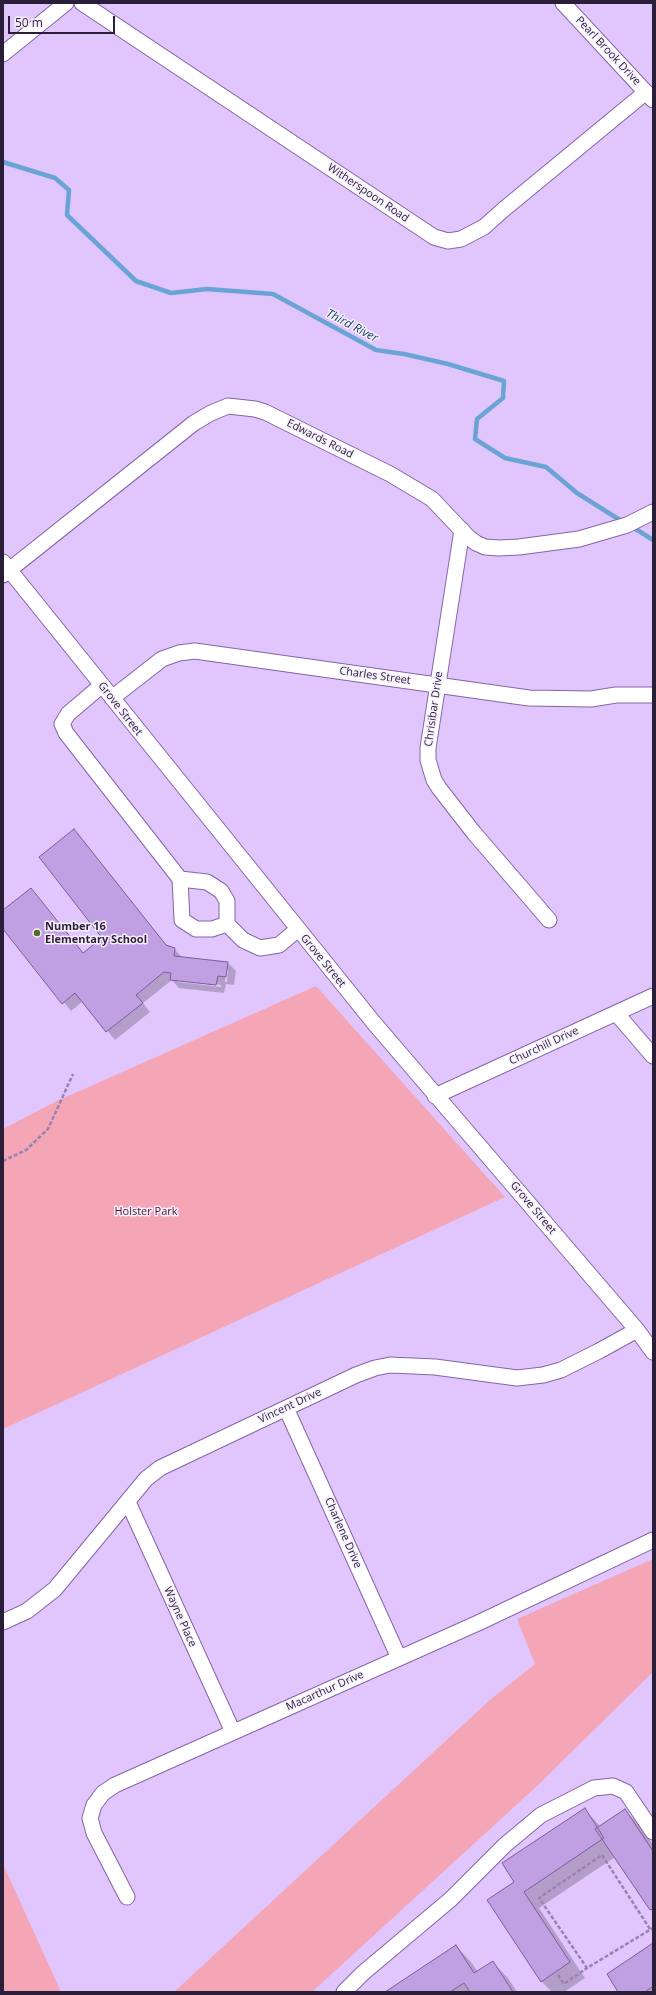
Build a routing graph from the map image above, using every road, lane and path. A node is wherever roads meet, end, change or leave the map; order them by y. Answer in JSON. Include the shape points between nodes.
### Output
{"nodes":[{"id":1,"x":66,"y":3,"type":"edge"},
{"id":2,"x":82,"y":3,"type":"edge"},
{"id":3,"x":562,"y":3,"type":"edge"},
{"id":4,"x":3,"y":54,"type":"edge"},
{"id":5,"x":649,"y":96,"type":"edge"},
{"id":6,"x":653,"y":512,"type":"edge"},
{"id":7,"x":462,"y":530,"type":"junction"},
{"id":8,"x":5,"y":569,"type":"edge"},
{"id":9,"x":102,"y":685,"type":"junction"},
{"id":10,"x":438,"y":685,"type":"junction"},
{"id":11,"x":653,"y":695,"type":"edge"},
{"id":12,"x":112,"y":698,"type":"junction"},
{"id":13,"x":180,"y":879,"type":"junction"},
{"id":14,"x":549,"y":920,"type":"dead end"},
{"id":15,"x":227,"y":924,"type":"junction"},
{"id":16,"x":298,"y":929,"type":"junction"},
{"id":17,"x":653,"y":996,"type":"edge"},
{"id":18,"x":616,"y":1013,"type":"junction"},
{"id":19,"x":653,"y":1056,"type":"edge"},
{"id":20,"x":73,"y":1074,"type":"dead end"},
{"id":21,"x":435,"y":1096,"type":"junction"},
{"id":22,"x":3,"y":1161,"type":"edge"},
{"id":23,"x":637,"y":1330,"type":"junction"},
{"id":24,"x":653,"y":1352,"type":"edge"},
{"id":25,"x":286,"y":1408,"type":"junction"},
{"id":26,"x":128,"y":1502,"type":"junction"},
{"id":27,"x":653,"y":1540,"type":"edge"},
{"id":28,"x":3,"y":1622,"type":"edge"},
{"id":29,"x":399,"y":1658,"type":"junction"},
{"id":30,"x":233,"y":1732,"type":"junction"},
{"id":31,"x":653,"y":1832,"type":"edge"},
{"id":32,"x":127,"y":1897,"type":"dead end"},
{"id":33,"x":652,"y":1929,"type":"edge"},
{"id":34,"x":587,"y":1968,"type":"junction"},
{"id":35,"x":558,"y":1975,"type":"dead end"},
{"id":36,"x":344,"y":1992,"type":"edge"}],
"edges":[{"from":1,"to":4,"type":"street"},
{"from":2,"to":5,"type":"street","name":"Witherspoon Road","via":[[434,237],[448,241],[461,239],[484,227]]},
{"from":3,"to":5,"type":"street","name":"Pearl Brook Drive"},
{"from":6,"to":7,"type":"street","name":"Edwards Road","via":[[627,525],[579,539],[519,547],[485,547],[476,543]]},
{"from":7,"to":8,"type":"street","name":"Edwards Road","via":[[432,499],[390,474],[265,412],[228,406],[194,423]]},
{"from":7,"to":10,"type":"street","name":"Chrisibar Drive"},
{"from":8,"to":9,"type":"street","name":"Grove Street"},
{"from":9,"to":12,"type":"street","name":"Grove Street"},
{"from":9,"to":13,"type":"street","via":[[68,714],[62,724],[66,733]]},
{"from":10,"to":11,"type":"street","name":"Charles Street","via":[[529,698],[591,699]]},
{"from":10,"to":12,"type":"street","name":"Charles Street","via":[[195,651],[162,659]]},
{"from":10,"to":14,"type":"street","name":"Chrisibar Drive","via":[[428,748],[428,760],[434,780],[474,833]]},
{"from":12,"to":16,"type":"street","name":"Grove Street"},
{"from":13,"to":15,"type":"street","via":[[208,882],[221,891],[227,901]]},
{"from":13,"to":15,"type":"street","via":[[182,920],[196,929],[212,929]]},
{"from":15,"to":16,"type":"street","via":[[243,940],[260,948],[279,945]]},
{"from":16,"to":21,"type":"street","name":"Grove Street"},
{"from":17,"to":18,"type":"street","name":"Churchill Drive"},
{"from":18,"to":19,"type":"street"},
{"from":18,"to":21,"type":"street","name":"Churchill Drive"},
{"from":20,"to":22,"type":"path","via":[[48,1129],[26,1150]]},
{"from":21,"to":23,"type":"street","name":"Grove Street"},
{"from":23,"to":24,"type":"street","name":"Grove Street"},
{"from":23,"to":25,"type":"street","name":"Vincent Drive","via":[[587,1358],[543,1375],[517,1378],[435,1367],[390,1365],[369,1370]]},
{"from":25,"to":26,"type":"street","name":"Vincent Drive","via":[[160,1468],[146,1479]]},
{"from":25,"to":29,"type":"street","name":"Charlene Drive"},
{"from":26,"to":28,"type":"street","name":"Vincent Drive","via":[[55,1589],[27,1611]]},
{"from":26,"to":30,"type":"street","name":"Wayne Place"},
{"from":27,"to":29,"type":"street","name":"Macarthur Drive"},
{"from":29,"to":30,"type":"street","name":"Macarthur Drive"},
{"from":30,"to":32,"type":"street","name":"Macarthur Drive","via":[[115,1785],[103,1793],[94,1805],[90,1818],[94,1833]]},
{"from":31,"to":36,"type":"street","via":[[626,1792],[613,1786],[594,1788],[541,1815],[505,1844],[451,1899]]},
{"from":33,"to":34,"type":"path"},
{"from":33,"to":34,"type":"path","via":[[602,1855],[539,1898]]},
{"from":34,"to":35,"type":"path","via":[[564,1984]]}]}
